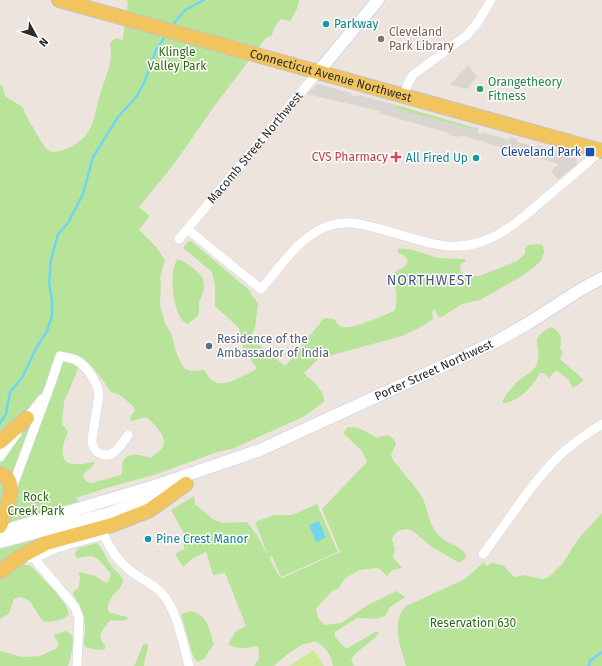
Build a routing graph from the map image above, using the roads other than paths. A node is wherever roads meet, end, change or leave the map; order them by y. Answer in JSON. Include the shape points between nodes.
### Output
{"nodes":[{"id":1,"x":378,"y":0,"type":"edge"},
{"id":2,"x":491,"y":0,"type":"edge"},
{"id":3,"x":67,"y":1,"type":"edge"},
{"id":4,"x":318,"y":72,"type":"junction"},
{"id":5,"x":404,"y":96,"type":"junction"},
{"id":6,"x":601,"y":150,"type":"edge"},
{"id":7,"x":187,"y":229,"type":"junction"},
{"id":8,"x":179,"y":239,"type":"dead end"},
{"id":9,"x":602,"y":278,"type":"edge"},
{"id":10,"x":50,"y":386,"type":"junction"},
{"id":11,"x":27,"y":418,"type":"junction"},
{"id":12,"x":602,"y":424,"type":"edge"},
{"id":13,"x":128,"y":435,"type":"dead end"},
{"id":14,"x":0,"y":442,"type":"edge"},
{"id":15,"x":260,"y":450,"type":"junction"},
{"id":16,"x":0,"y":457,"type":"edge"},
{"id":17,"x":0,"y":474,"type":"edge"},
{"id":18,"x":186,"y":484,"type":"joint"},
{"id":19,"x":11,"y":489,"type":"junction"},
{"id":20,"x":94,"y":504,"type":"junction"},
{"id":21,"x":0,"y":526,"type":"edge"},
{"id":22,"x":101,"y":526,"type":"junction"},
{"id":23,"x":0,"y":532,"type":"edge"},
{"id":24,"x":0,"y":542,"type":"edge"},
{"id":25,"x":483,"y":554,"type":"dead end"},
{"id":26,"x":21,"y":556,"type":"junction"},
{"id":27,"x":35,"y":558,"type":"junction"},
{"id":28,"x":0,"y":572,"type":"edge"},
{"id":29,"x":77,"y":666,"type":"edge"},
{"id":30,"x":189,"y":666,"type":"edge"}],
"edges":[{"from":1,"to":4,"type":"main road","name":"Macomb Street Northwest"},
{"from":2,"to":5,"type":"street","via":[[467,35],[413,75]]},
{"from":3,"to":4,"type":"main road","name":"Connecticut Avenue Northwest"},
{"from":4,"to":5,"type":"main road","name":"Connecticut Avenue Northwest"},
{"from":4,"to":7,"type":"street","name":"Macomb Street Northwest"},
{"from":5,"to":6,"type":"main road","name":"Connecticut Avenue Northwest"},
{"from":6,"to":7,"type":"street","via":[[514,225],[489,238],[466,245],[448,246],[431,244],[360,224],[333,225],[314,232],[303,240],[261,289]]},
{"from":7,"to":8,"type":"street","name":"Macomb Street Northwest"},
{"from":9,"to":15,"type":"main road","name":"Porter Street Northwest","via":[[497,340]]},
{"from":10,"to":11,"type":"street"},
{"from":10,"to":13,"type":"street","via":[[60,356],[76,360],[86,369],[99,389],[92,439],[95,450],[105,456],[113,453]]},
{"from":10,"to":19,"type":"street"},
{"from":11,"to":14,"type":"main road"},
{"from":11,"to":16,"type":"street"},
{"from":12,"to":25,"type":"street","via":[[546,469]]},
{"from":15,"to":18,"type":"main road","name":"Porter Street Northwest"},
{"from":15,"to":20,"type":"main road","name":"Porter Street Northwest"},
{"from":17,"to":19,"type":"main road","via":[[8,478]]},
{"from":18,"to":22,"type":"main road","via":[[150,510]]},
{"from":19,"to":21,"type":"main road"},
{"from":20,"to":22,"type":"street"},
{"from":20,"to":23,"type":"main road","name":"Porter Street Northwest"},
{"from":22,"to":24,"type":"main road","via":[[21,536]]},
{"from":22,"to":26,"type":"main road","via":[[46,543]]},
{"from":22,"to":27,"type":"street"},
{"from":22,"to":30,"type":"street","via":[[114,556],[122,565],[157,589],[168,602]]},
{"from":26,"to":27,"type":"street"},
{"from":26,"to":28,"type":"main road"},
{"from":27,"to":29,"type":"street","via":[[75,607],[79,618]]}]}
